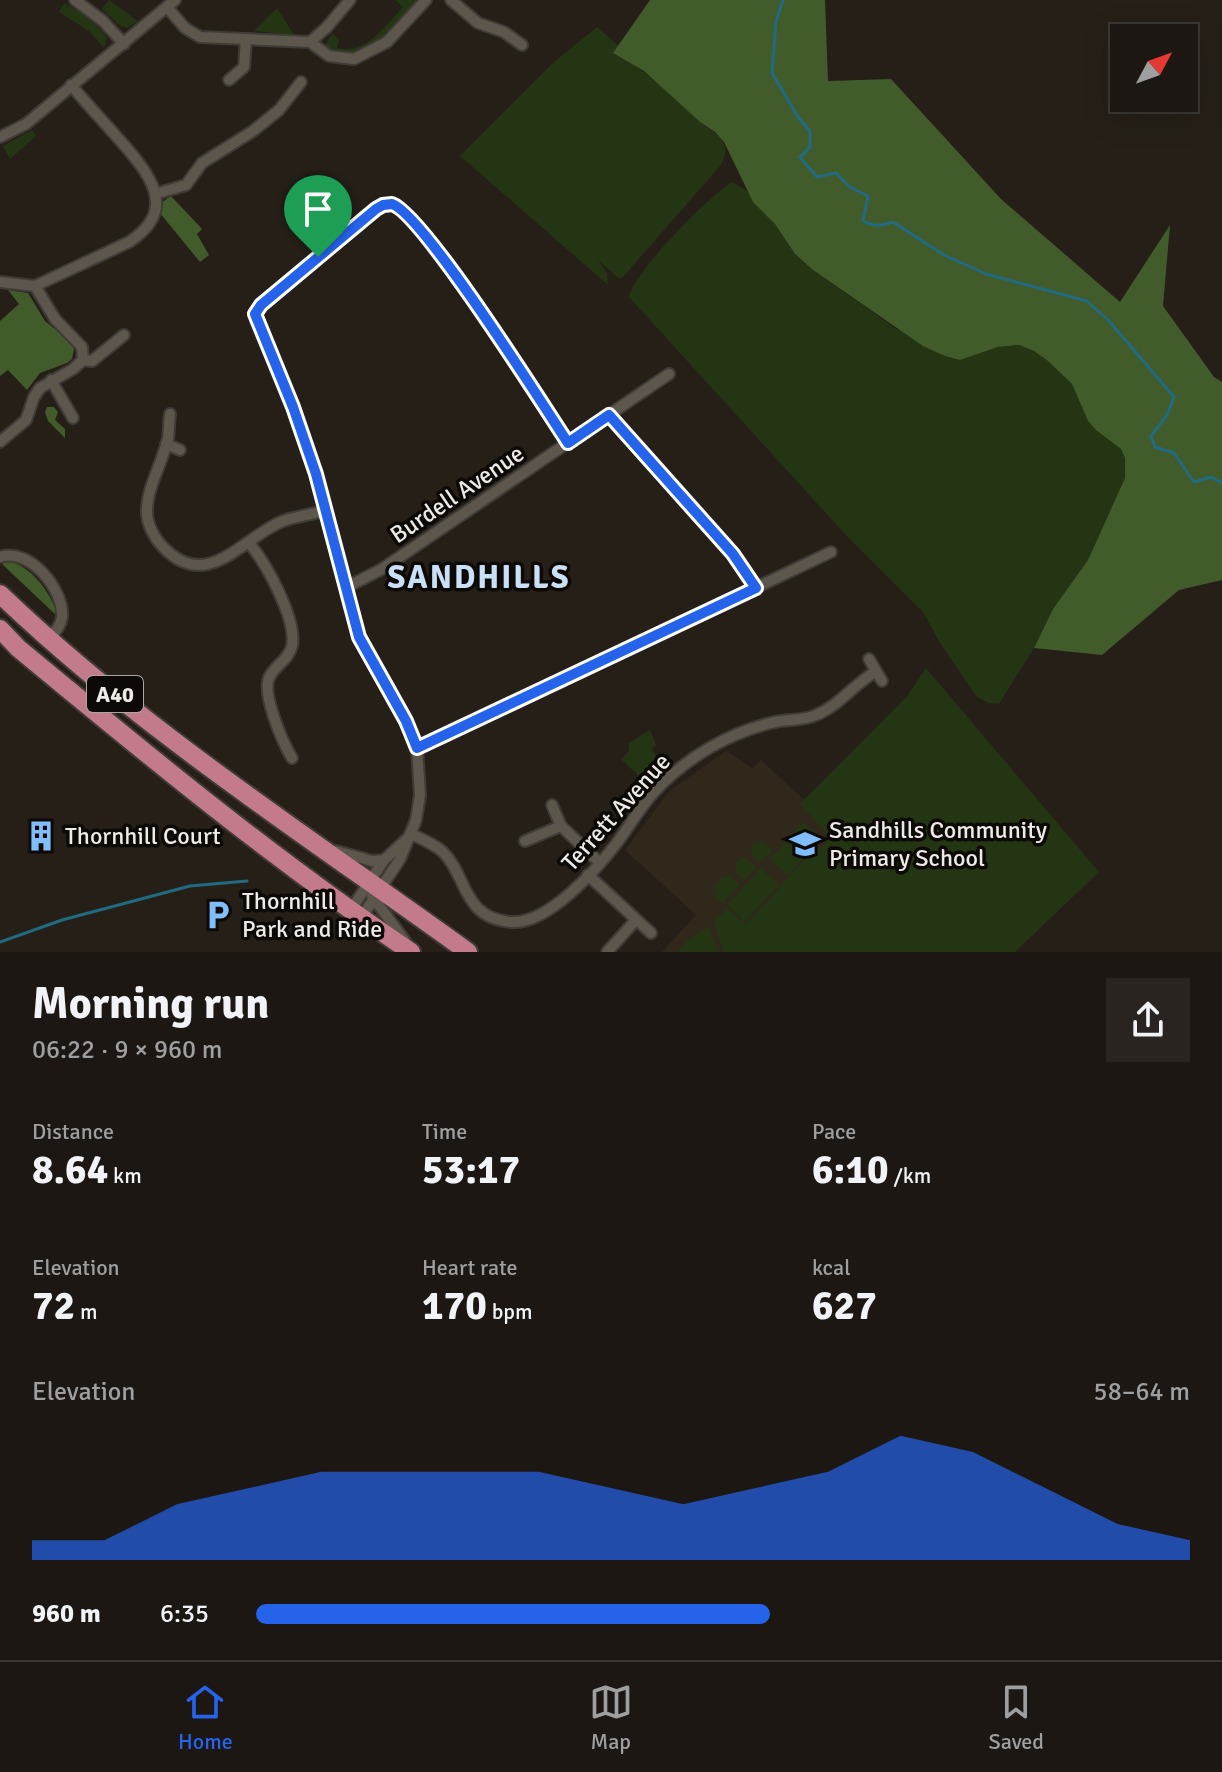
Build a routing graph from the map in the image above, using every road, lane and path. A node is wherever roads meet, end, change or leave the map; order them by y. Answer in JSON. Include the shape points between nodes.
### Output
{"nodes":[{"id":1,"x":75,"y":0,"type":"edge"},
{"id":2,"x":350,"y":0,"type":"edge"},
{"id":3,"x":426,"y":0,"type":"edge"},
{"id":4,"x":451,"y":0,"type":"edge"},
{"id":5,"x":171,"y":3,"type":"edge"},
{"id":6,"x":246,"y":39,"type":"junction"},
{"id":7,"x":310,"y":42,"type":"junction"},
{"id":8,"x":124,"y":44,"type":"junction"},
{"id":9,"x":522,"y":45,"type":"dead end"},
{"id":10,"x":229,"y":80,"type":"dead end"},
{"id":11,"x":301,"y":82,"type":"dead end"},
{"id":12,"x":71,"y":85,"type":"junction"},
{"id":13,"x":0,"y":137,"type":"edge"},
{"id":14,"x":155,"y":194,"type":"junction"},
{"id":15,"x":0,"y":282,"type":"edge"},
{"id":16,"x":35,"y":286,"type":"junction"},
{"id":17,"x":124,"y":335,"type":"dead end"},
{"id":18,"x":83,"y":360,"type":"junction"},
{"id":19,"x":669,"y":374,"type":"dead end"},
{"id":20,"x":51,"y":380,"type":"junction"},
{"id":21,"x":170,"y":414,"type":"dead end"},
{"id":22,"x":609,"y":415,"type":"junction"},
{"id":23,"x":73,"y":418,"type":"dead end"},
{"id":24,"x":0,"y":442,"type":"edge"},
{"id":25,"x":568,"y":443,"type":"junction"},
{"id":26,"x":166,"y":444,"type":"junction"},
{"id":27,"x":180,"y":450,"type":"dead end"},
{"id":28,"x":325,"y":511,"type":"junction"},
{"id":29,"x":249,"y":543,"type":"junction"},
{"id":30,"x":831,"y":552,"type":"dead end"},
{"id":31,"x":0,"y":557,"type":"edge"},
{"id":32,"x":345,"y":588,"type":"junction"},
{"id":33,"x":756,"y":588,"type":"junction"},
{"id":34,"x":0,"y":594,"type":"edge"},
{"id":35,"x":0,"y":629,"type":"edge"},
{"id":36,"x":49,"y":639,"type":"junction"},
{"id":37,"x":869,"y":659,"type":"dead end"},
{"id":38,"x":875,"y":672,"type":"junction"},
{"id":39,"x":882,"y":681,"type":"dead end"},
{"id":40,"x":417,"y":748,"type":"junction"},
{"id":41,"x":292,"y":758,"type":"dead end"},
{"id":42,"x":552,"y":805,"type":"dead end"},
{"id":43,"x":561,"y":826,"type":"junction"},
{"id":44,"x":411,"y":834,"type":"junction"},
{"id":45,"x":525,"y":841,"type":"dead end"},
{"id":46,"x":318,"y":846,"type":"junction"},
{"id":47,"x":384,"y":860,"type":"junction"},
{"id":48,"x":600,"y":863,"type":"junction"},
{"id":49,"x":588,"y":875,"type":"junction"},
{"id":50,"x":375,"y":891,"type":"junction"},
{"id":51,"x":355,"y":914,"type":"junction"},
{"id":52,"x":636,"y":920,"type":"junction"},
{"id":53,"x":651,"y":933,"type":"dead end"},
{"id":54,"x":412,"y":952,"type":"edge"},
{"id":55,"x":468,"y":952,"type":"edge"},
{"id":56,"x":607,"y":952,"type":"edge"}],
"edges":[{"from":1,"to":8,"type":"street"},
{"from":2,"to":7,"type":"street"},
{"from":3,"to":7,"type":"street","via":[[387,42],[361,57],[336,58]]},
{"from":4,"to":9,"type":"street","via":[[478,23]]},
{"from":5,"to":6,"type":"street","via":[[185,28],[200,37]]},
{"from":5,"to":8,"type":"street"},
{"from":6,"to":7,"type":"street"},
{"from":6,"to":10,"type":"street","via":[[244,67]]},
{"from":8,"to":12,"type":"street"},
{"from":11,"to":14,"type":"street","via":[[279,110],[202,163],[186,185]]},
{"from":12,"to":13,"type":"street","via":[[26,124]]},
{"from":12,"to":14,"type":"street","via":[[146,170]]},
{"from":14,"to":16,"type":"street","via":[[150,220],[136,238]]},
{"from":15,"to":16,"type":"street"},
{"from":16,"to":18,"type":"street","via":[[55,319],[82,347]]},
{"from":17,"to":18,"type":"street","via":[[92,361]]},
{"from":18,"to":20,"type":"street"},
{"from":19,"to":22,"type":"street","name":"Burdell Avenue"},
{"from":20,"to":23,"type":"street"},
{"from":20,"to":24,"type":"street","via":[[36,392],[26,420]]},
{"from":21,"to":26,"type":"street"},
{"from":22,"to":25,"type":"street","name":"Burdell Avenue"},
{"from":22,"to":33,"type":"street","via":[[733,554]]},
{"from":25,"to":28,"type":"street","via":[[422,233],[399,207],[383,205],[255,314],[293,407]]},
{"from":25,"to":32,"type":"street","name":"Burdell Avenue","via":[[382,569]]},
{"from":26,"to":27,"type":"street"},
{"from":26,"to":29,"type":"street","via":[[147,508],[149,524],[162,546],[177,558],[200,564],[220,560]]},
{"from":28,"to":29,"type":"street","via":[[283,521]]},
{"from":28,"to":32,"type":"street"},
{"from":29,"to":41,"type":"street","via":[[278,591],[292,632],[291,650],[268,678],[266,691]]},
{"from":30,"to":33,"type":"street"},
{"from":31,"to":36,"type":"street","via":[[15,554],[27,560],[56,592],[62,621]]},
{"from":32,"to":40,"type":"street","via":[[359,637]]},
{"from":33,"to":40,"type":"street"},
{"from":34,"to":36,"type":"highway","number":"A40"},
{"from":35,"to":51,"type":"highway","number":"A40","via":[[188,789]]},
{"from":36,"to":46,"type":"highway","number":"A40","via":[[162,732]]},
{"from":37,"to":38,"type":"street"},
{"from":38,"to":39,"type":"street"},
{"from":38,"to":48,"type":"street","name":"Terrett Avenue","via":[[823,712],[754,728],[712,745],[684,764],[654,792]]},
{"from":40,"to":44,"type":"street","via":[[419,808]]},
{"from":42,"to":43,"type":"street"},
{"from":43,"to":45,"type":"street"},
{"from":43,"to":48,"type":"street"},
{"from":44,"to":47,"type":"street"},
{"from":44,"to":49,"type":"street","name":"Terrett Avenue","via":[[442,851],[472,901],[486,914],[504,920],[537,917]]},
{"from":44,"to":50,"type":"street","via":[[400,859]]},
{"from":46,"to":47,"type":"street"},
{"from":46,"to":50,"type":"highway","number":"A40"},
{"from":47,"to":50,"type":"street"},
{"from":48,"to":49,"type":"street","name":"Terrett Avenue"},
{"from":49,"to":52,"type":"street"},
{"from":50,"to":51,"type":"street"},
{"from":50,"to":51,"type":"street"},
{"from":50,"to":54,"type":"street"},
{"from":50,"to":55,"type":"highway","number":"A40"},
{"from":51,"to":54,"type":"highway","number":"A40"},
{"from":52,"to":53,"type":"street"},
{"from":52,"to":56,"type":"street"}]}
